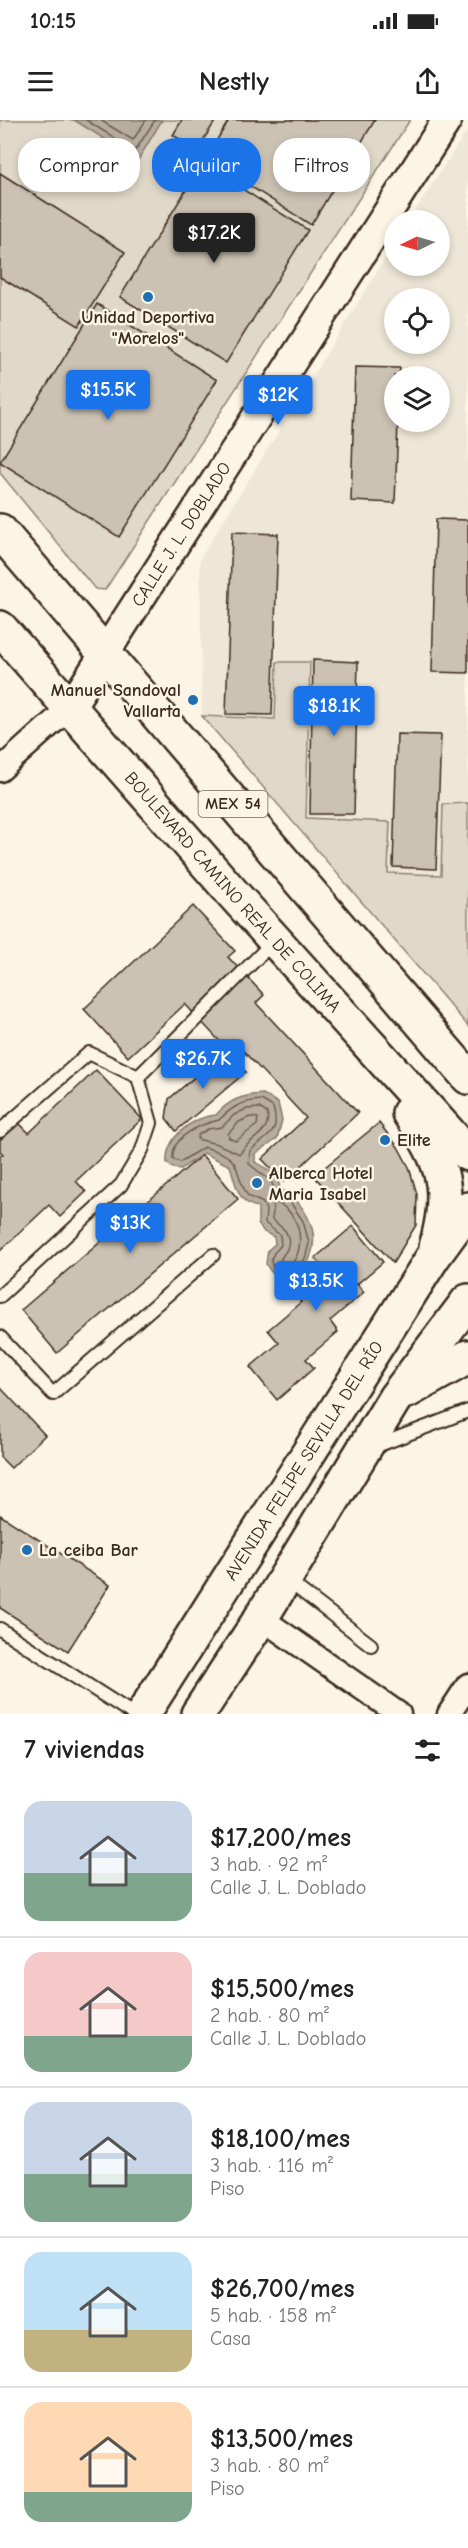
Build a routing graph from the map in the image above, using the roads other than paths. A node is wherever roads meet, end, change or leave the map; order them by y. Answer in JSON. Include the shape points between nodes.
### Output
{"nodes":[{"id":1,"x":447,"y":120,"type":"edge"},
{"id":2,"x":0,"y":531,"type":"edge"},
{"id":3,"x":0,"y":628,"type":"edge"},
{"id":4,"x":104,"y":654,"type":"junction"},
{"id":5,"x":71,"y":706,"type":"junction"},
{"id":6,"x":0,"y":770,"type":"edge"},
{"id":7,"x":275,"y":939,"type":"junction"},
{"id":8,"x":350,"y":1021,"type":"junction"},
{"id":9,"x":138,"y":1077,"type":"junction"},
{"id":10,"x":468,"y":1077,"type":"edge"},
{"id":11,"x":0,"y":1131,"type":"edge"},
{"id":12,"x":468,"y":1154,"type":"edge"},
{"id":13,"x":468,"y":1209,"type":"edge"},
{"id":14,"x":213,"y":1256,"type":"dead end"},
{"id":15,"x":433,"y":1257,"type":"junction"},
{"id":16,"x":0,"y":1296,"type":"edge"},
{"id":17,"x":468,"y":1301,"type":"edge"},
{"id":18,"x":0,"y":1337,"type":"edge"},
{"id":19,"x":468,"y":1357,"type":"edge"},
{"id":20,"x":395,"y":1398,"type":"junction"},
{"id":21,"x":468,"y":1411,"type":"edge"},
{"id":22,"x":362,"y":1452,"type":"junction"},
{"id":23,"x":285,"y":1579,"type":"junction"},
{"id":24,"x":261,"y":1618,"type":"junction"},
{"id":25,"x":0,"y":1629,"type":"edge"},
{"id":26,"x":371,"y":1645,"type":"dead end"},
{"id":27,"x":468,"y":1685,"type":"edge"},
{"id":28,"x":133,"y":1714,"type":"edge"},
{"id":29,"x":143,"y":1714,"type":"edge"},
{"id":30,"x":198,"y":1714,"type":"edge"},
{"id":31,"x":399,"y":1714,"type":"edge"},
{"id":32,"x":449,"y":1714,"type":"edge"}],
"edges":[{"from":1,"to":4,"type":"street","name":"CALLE J. L. DOBLADO"},
{"from":2,"to":4,"type":"main road","number":"MEX 54"},
{"from":3,"to":5,"type":"main road","name":"BOULEVARD CAMINO REAL DE COLIMA","number":"MEX 54"},
{"from":4,"to":5,"type":"street","name":"CALLE J. L. DOBLADO"},
{"from":4,"to":10,"type":"main road","number":"MEX 54"},
{"from":5,"to":6,"type":"street"},
{"from":5,"to":7,"type":"main road","name":"BOULEVARD CAMINO REAL DE COLIMA","number":"MEX 54"},
{"from":7,"to":8,"type":"main road","name":"BOULEVARD CAMINO REAL DE COLIMA","number":"MEX 54"},
{"from":7,"to":9,"type":"lane"},
{"from":8,"to":12,"type":"main road","name":"BOULEVARD CAMINO REAL DE COLIMA","number":"MEX 54"},
{"from":8,"to":15,"type":"main road","via":[[433,1147],[443,1180],[445,1216]]},
{"from":9,"to":11,"type":"lane","via":[[89,1053]]},
{"from":9,"to":16,"type":"lane","via":[[151,1123],[142,1150],[121,1185]]},
{"from":13,"to":15,"type":"main road","name":"AVENIDA FELIPE SEVILLA DEL RÍO"},
{"from":14,"to":18,"type":"lane","via":[[53,1394]]},
{"from":15,"to":29,"type":"main road","name":"AVENIDA FELIPE SEVILLA DEL RÍO"},
{"from":17,"to":20,"type":"main road"},
{"from":19,"to":20,"type":"main road"},
{"from":20,"to":22,"type":"main road"},
{"from":21,"to":22,"type":"lane"},
{"from":22,"to":23,"type":"main road"},
{"from":23,"to":24,"type":"main road"},
{"from":23,"to":26,"type":"lane"},
{"from":24,"to":30,"type":"main road"},
{"from":24,"to":31,"type":"street"},
{"from":25,"to":28,"type":"lane"},
{"from":27,"to":32,"type":"street"}]}
